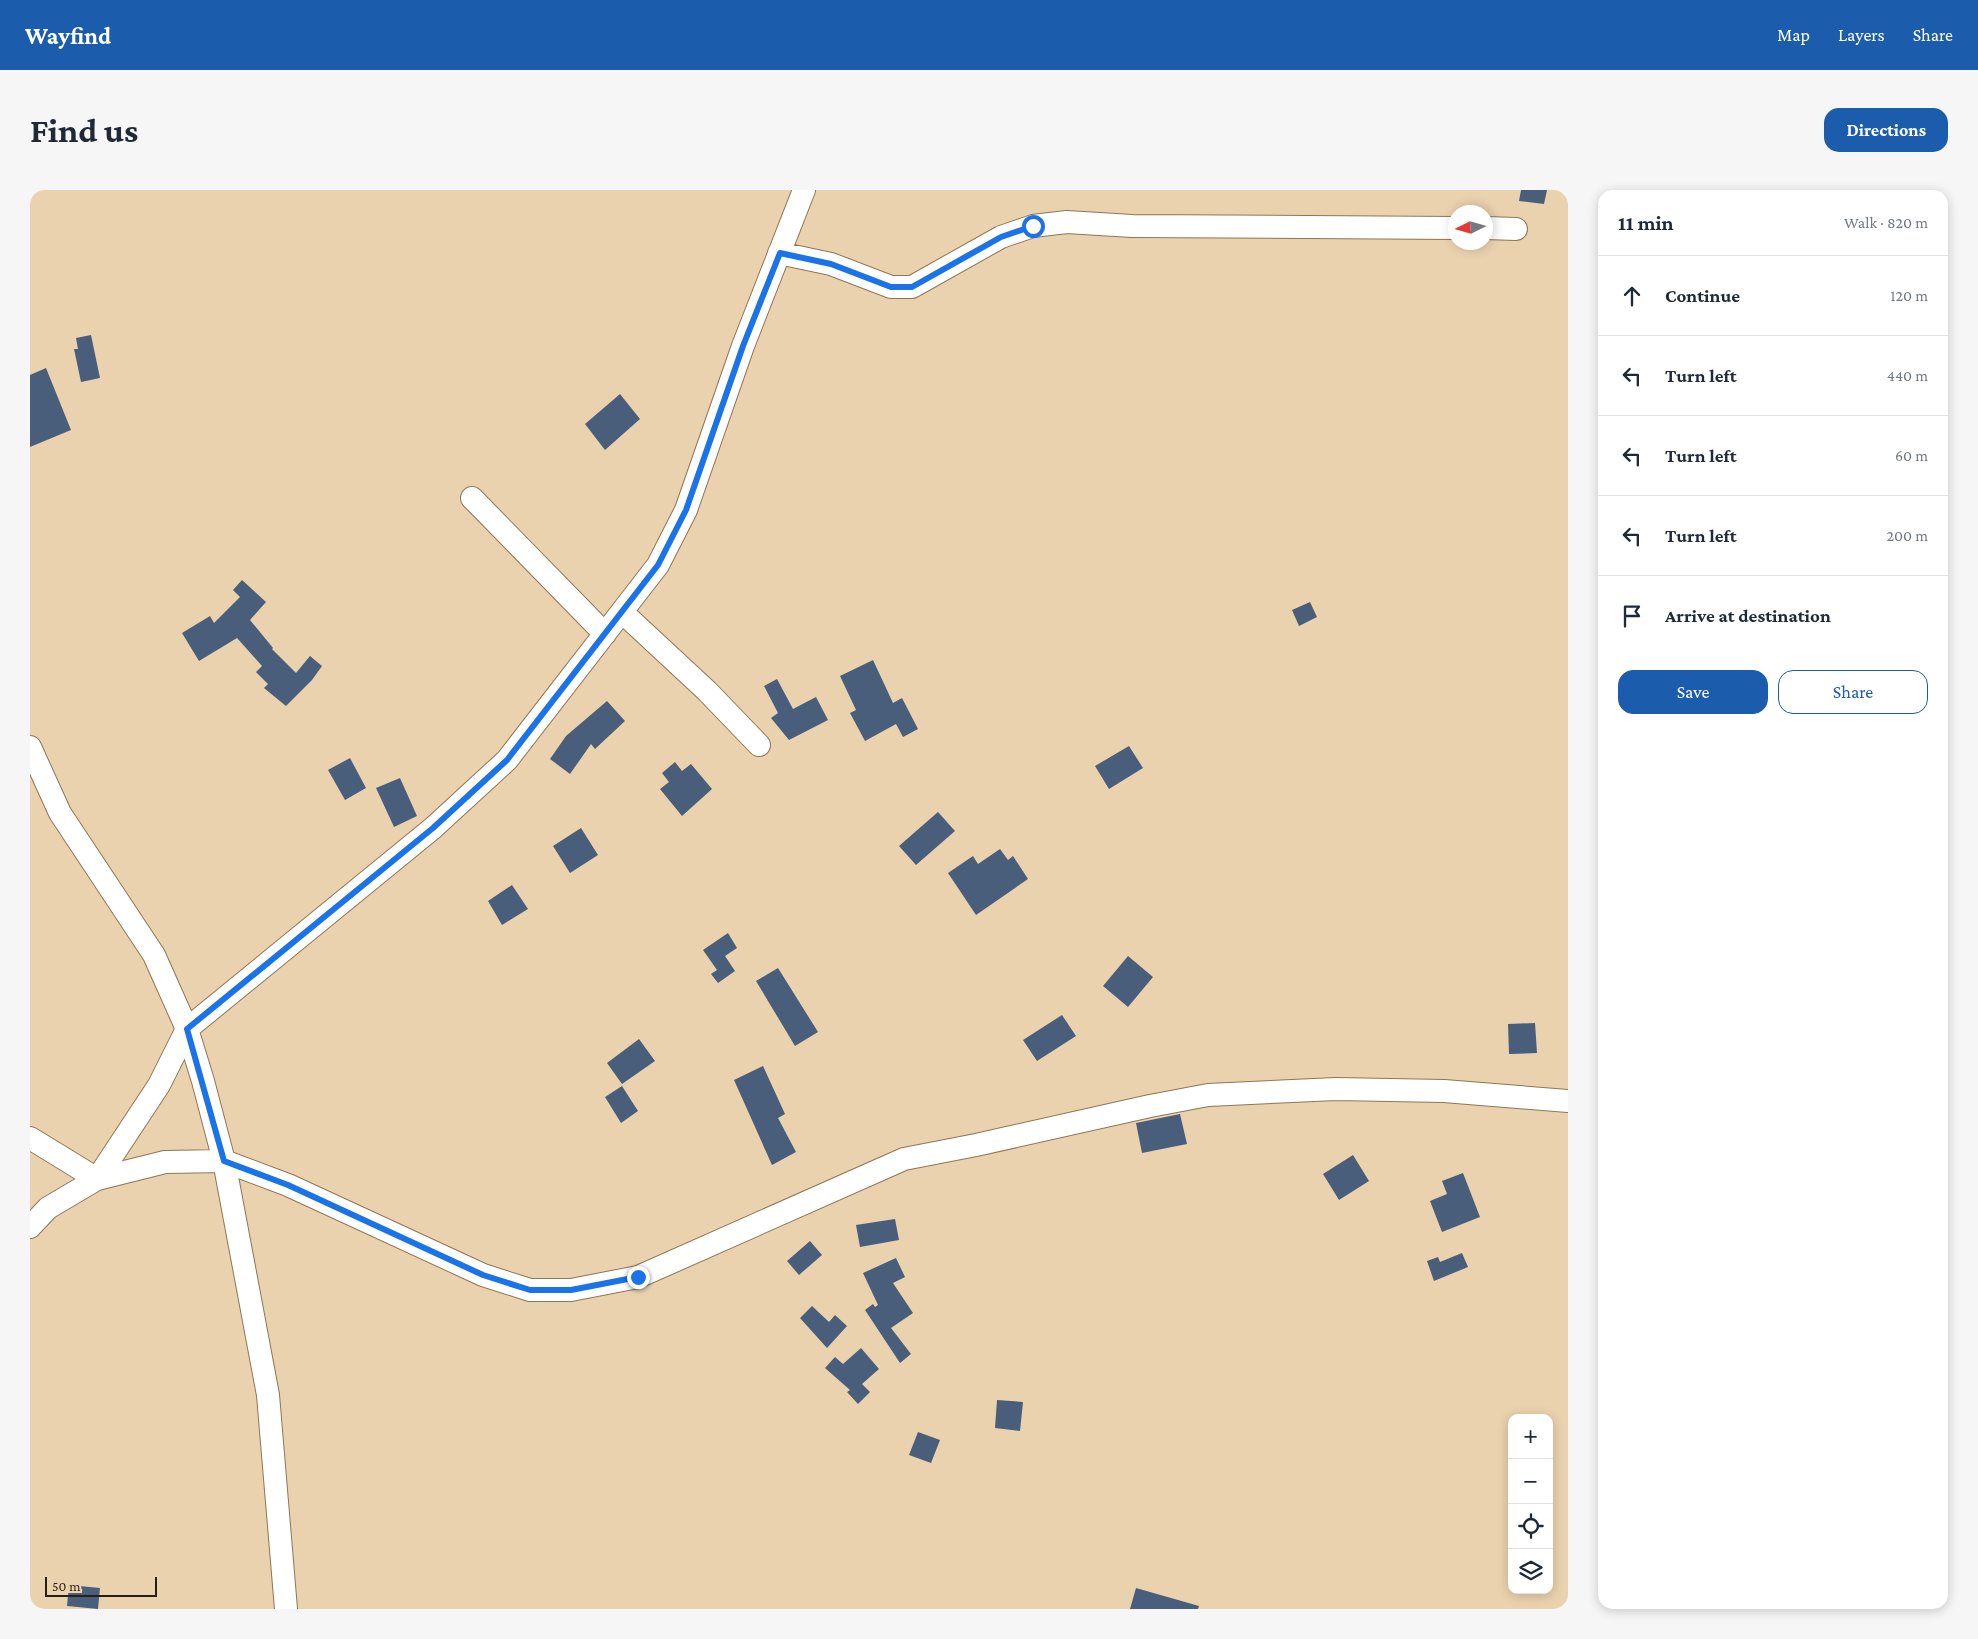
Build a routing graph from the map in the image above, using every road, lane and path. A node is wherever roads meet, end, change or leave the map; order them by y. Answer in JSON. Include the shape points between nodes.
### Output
{"nodes":[{"id":1,"x":804,"y":190,"type":"edge"},
{"id":2,"x":1448,"y":228,"type":"edge"},
{"id":3,"x":1493,"y":228,"type":"edge"},
{"id":4,"x":1516,"y":229,"type":"dead end"},
{"id":5,"x":780,"y":253,"type":"junction"},
{"id":6,"x":472,"y":498,"type":"dead end"},
{"id":7,"x":622,"y":612,"type":"junction"},
{"id":8,"x":605,"y":634,"type":"junction"},
{"id":9,"x":758,"y":746,"type":"dead end"},
{"id":10,"x":30,"y":747,"type":"edge"},
{"id":11,"x":187,"y":1029,"type":"junction"},
{"id":12,"x":1568,"y":1101,"type":"edge"},
{"id":13,"x":30,"y":1138,"type":"edge"},
{"id":14,"x":224,"y":1161,"type":"junction"},
{"id":15,"x":97,"y":1179,"type":"junction"},
{"id":16,"x":30,"y":1227,"type":"edge"},
{"id":17,"x":286,"y":1609,"type":"edge"}],
"edges":[{"from":1,"to":5,"type":"street"},
{"from":2,"to":5,"type":"street","via":[[1132,226],[1067,222],[1033,226],[1001,237],[912,287],[891,287],[831,264]]},
{"from":3,"to":4,"type":"street"},
{"from":5,"to":7,"type":"street","via":[[743,346],[686,510],[658,565]]},
{"from":6,"to":8,"type":"street"},
{"from":7,"to":8,"type":"street"},
{"from":7,"to":9,"type":"street","via":[[707,691]]},
{"from":8,"to":11,"type":"street","via":[[507,760],[433,828]]},
{"from":10,"to":11,"type":"street","via":[[60,813],[154,955]]},
{"from":11,"to":14,"type":"street"},
{"from":11,"to":15,"type":"street","via":[[159,1085]]},
{"from":12,"to":14,"type":"street","via":[[1444,1091],[1336,1089],[1208,1095],[904,1159],[638,1277],[571,1290],[530,1290],[483,1275],[288,1185]]},
{"from":13,"to":15,"type":"street"},
{"from":14,"to":15,"type":"street","via":[[165,1162]]},
{"from":14,"to":17,"type":"street","via":[[268,1395]]},
{"from":15,"to":16,"type":"street","via":[[48,1208]]}]}
